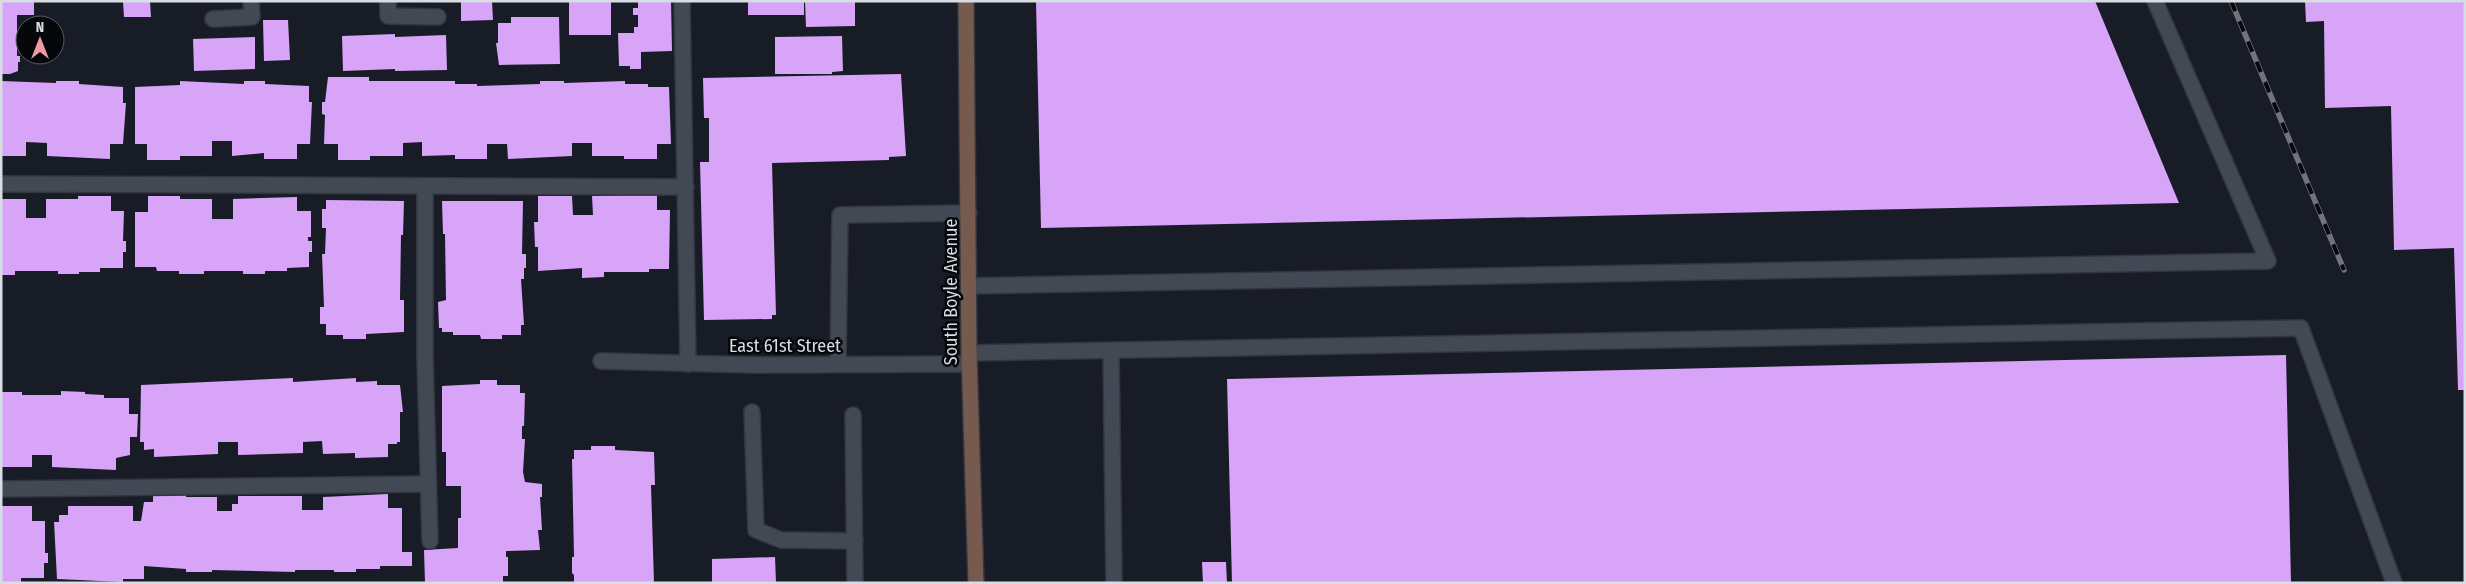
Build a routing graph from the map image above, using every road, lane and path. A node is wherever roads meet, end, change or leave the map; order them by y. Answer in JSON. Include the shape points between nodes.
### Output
{"nodes":[{"id":1,"x":251,"y":1,"type":"edge"},
{"id":2,"x":388,"y":1,"type":"edge"},
{"id":3,"x":682,"y":1,"type":"edge"},
{"id":4,"x":966,"y":1,"type":"edge"},
{"id":5,"x":2155,"y":1,"type":"edge"},
{"id":6,"x":438,"y":17,"type":"dead end"},
{"id":7,"x":213,"y":19,"type":"dead end"},
{"id":8,"x":1,"y":184,"type":"edge"},
{"id":9,"x":425,"y":186,"type":"junction"},
{"id":10,"x":686,"y":187,"type":"junction"},
{"id":11,"x":969,"y":213,"type":"junction"},
{"id":12,"x":969,"y":286,"type":"junction"},
{"id":13,"x":1111,"y":351,"type":"junction"},
{"id":14,"x":969,"y":359,"type":"junction"},
{"id":15,"x":601,"y":361,"type":"dead end"},
{"id":16,"x":688,"y":364,"type":"junction"},
{"id":17,"x":838,"y":364,"type":"junction"},
{"id":18,"x":752,"y":412,"type":"dead end"},
{"id":19,"x":853,"y":415,"type":"dead end"},
{"id":20,"x":428,"y":484,"type":"junction"},
{"id":21,"x":1,"y":489,"type":"edge"},
{"id":22,"x":430,"y":541,"type":"dead end"},
{"id":23,"x":855,"y":541,"type":"junction"},
{"id":24,"x":855,"y":583,"type":"edge"},
{"id":25,"x":976,"y":583,"type":"edge"},
{"id":26,"x":1114,"y":583,"type":"edge"},
{"id":27,"x":2394,"y":583,"type":"edge"}],
"edges":[{"from":1,"to":7,"type":"street","via":[[252,17]]},
{"from":2,"to":6,"type":"street","via":[[388,16]]},
{"from":3,"to":10,"type":"street"},
{"from":4,"to":11,"type":"main road","name":"South Boyle Avenue"},
{"from":5,"to":12,"type":"street","via":[[2268,261]]},
{"from":8,"to":9,"type":"street"},
{"from":9,"to":10,"type":"street"},
{"from":9,"to":20,"type":"street"},
{"from":10,"to":16,"type":"street"},
{"from":11,"to":12,"type":"main road","name":"South Boyle Avenue"},
{"from":11,"to":17,"type":"street","via":[[840,214]]},
{"from":12,"to":14,"type":"main road","name":"South Boyle Avenue"},
{"from":13,"to":14,"type":"street","name":"East 61st Street"},
{"from":13,"to":26,"type":"street"},
{"from":13,"to":27,"type":"street","name":"East 61st Street","via":[[2301,328]]},
{"from":14,"to":17,"type":"street","name":"East 61st Street"},
{"from":14,"to":25,"type":"main road","name":"South Boyle Avenue"},
{"from":15,"to":16,"type":"street","name":"East 61st Street"},
{"from":16,"to":17,"type":"street","name":"East 61st Street"},
{"from":18,"to":23,"type":"street","via":[[756,530],[781,540]]},
{"from":19,"to":23,"type":"street"},
{"from":20,"to":21,"type":"street"},
{"from":20,"to":22,"type":"street"},
{"from":23,"to":24,"type":"street"}]}
